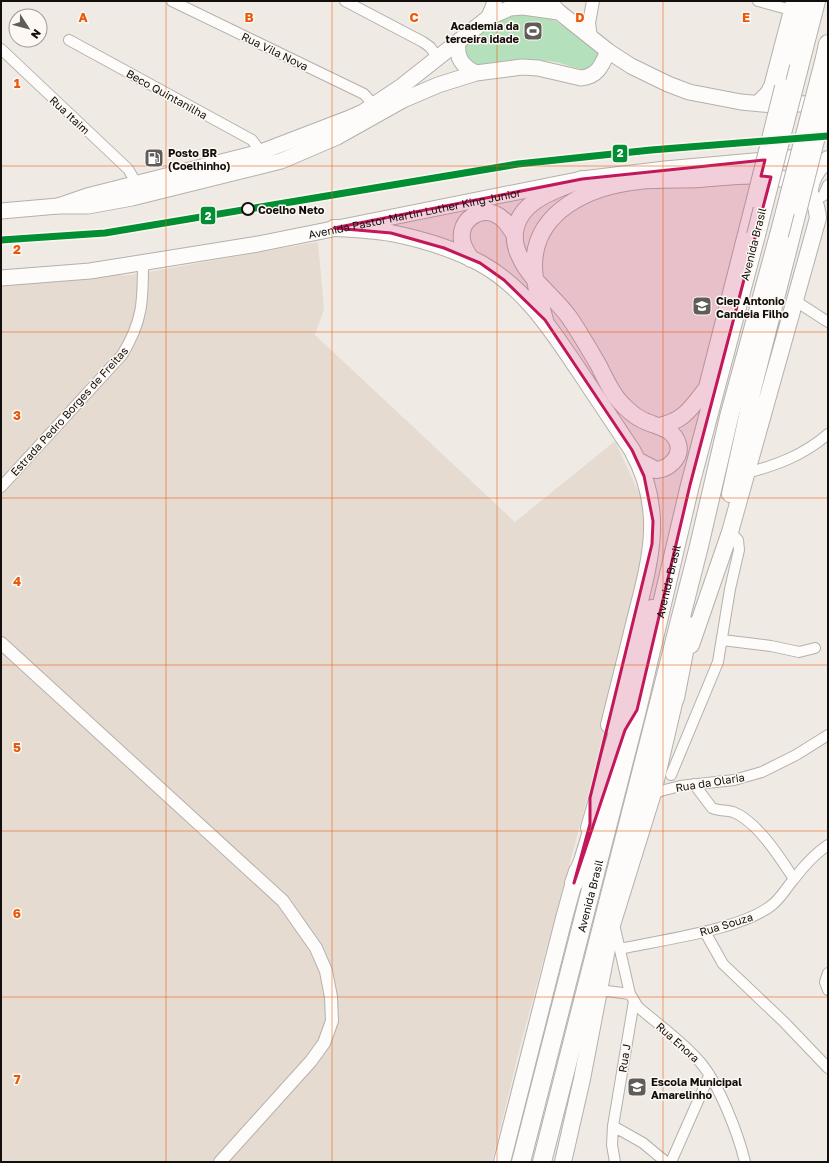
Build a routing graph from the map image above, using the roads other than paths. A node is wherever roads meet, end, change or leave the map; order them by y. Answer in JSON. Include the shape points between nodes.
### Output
{"nodes":[{"id":1,"x":172,"y":1,"type":"edge"},
{"id":2,"x":345,"y":1,"type":"edge"},
{"id":3,"x":495,"y":1,"type":"edge"},
{"id":4,"x":593,"y":1,"type":"edge"},
{"id":5,"x":758,"y":1,"type":"edge"},
{"id":6,"x":816,"y":1,"type":"edge"},
{"id":7,"x":796,"y":4,"type":"edge"},
{"id":8,"x":555,"y":6,"type":"edge"},
{"id":9,"x":488,"y":18,"type":"junction"},
{"id":10,"x":591,"y":37,"type":"junction"},
{"id":11,"x":69,"y":40,"type":"dead end"},
{"id":12,"x":458,"y":42,"type":"junction"},
{"id":13,"x":1,"y":49,"type":"edge"},
{"id":14,"x":608,"y":51,"type":"junction"},
{"id":15,"x":826,"y":51,"type":"edge"},
{"id":16,"x":438,"y":58,"type":"junction"},
{"id":17,"x":795,"y":60,"type":"junction"},
{"id":18,"x":476,"y":73,"type":"junction"},
{"id":19,"x":828,"y":93,"type":"edge"},
{"id":20,"x":828,"y":102,"type":"edge"},
{"id":21,"x":758,"y":103,"type":"junction"},
{"id":22,"x":374,"y":105,"type":"junction"},
{"id":23,"x":261,"y":152,"type":"junction"},
{"id":24,"x":828,"y":154,"type":"edge"},
{"id":25,"x":828,"y":160,"type":"edge"},
{"id":26,"x":582,"y":179,"type":"junction"},
{"id":27,"x":136,"y":184,"type":"junction"},
{"id":28,"x":828,"y":185,"type":"edge"},
{"id":29,"x":812,"y":197,"type":"junction"},
{"id":30,"x":58,"y":206,"type":"junction"},
{"id":31,"x":1,"y":211,"type":"edge"},
{"id":32,"x":823,"y":218,"type":"edge"},
{"id":33,"x":334,"y":228,"type":"junction"},
{"id":34,"x":514,"y":234,"type":"junction"},
{"id":35,"x":471,"y":259,"type":"junction"},
{"id":36,"x":142,"y":262,"type":"junction"},
{"id":37,"x":1,"y":278,"type":"edge"},
{"id":38,"x":536,"y":280,"type":"junction"},
{"id":39,"x":794,"y":300,"type":"junction"},
{"id":40,"x":545,"y":320,"type":"junction"},
{"id":41,"x":828,"y":322,"type":"edge"},
{"id":42,"x":706,"y":389,"type":"junction"},
{"id":43,"x":659,"y":426,"type":"junction"},
{"id":44,"x":828,"y":434,"type":"edge"},
{"id":45,"x":639,"y":461,"type":"junction"},
{"id":46,"x":747,"y":473,"type":"junction"},
{"id":47,"x":1,"y":487,"type":"edge"},
{"id":48,"x":730,"y":532,"type":"junction"},
{"id":49,"x":699,"y":546,"type":"junction"},
{"id":50,"x":712,"y":582,"type":"junction"},
{"id":51,"x":730,"y":589,"type":"junction"},
{"id":52,"x":722,"y":640,"type":"junction"},
{"id":53,"x":1,"y":643,"type":"edge"},
{"id":54,"x":815,"y":648,"type":"dead end"},
{"id":55,"x":675,"y":698,"type":"junction"},
{"id":56,"x":637,"y":710,"type":"junction"},
{"id":57,"x":828,"y":734,"type":"edge"},
{"id":58,"x":666,"y":769,"type":"junction"},
{"id":59,"x":694,"y":784,"type":"junction"},
{"id":60,"x":680,"y":786,"type":"junction"},
{"id":61,"x":653,"y":793,"type":"junction"},
{"id":62,"x":590,"y":824,"type":"junction"},
{"id":63,"x":828,"y":844,"type":"edge"},
{"id":64,"x":794,"y":879,"type":"junction"},
{"id":65,"x":574,"y":883,"type":"junction"},
{"id":66,"x":613,"y":920,"type":"junction"},
{"id":67,"x":705,"y":932,"type":"junction"},
{"id":68,"x":620,"y":949,"type":"junction"},
{"id":69,"x":828,"y":973,"type":"edge"},
{"id":70,"x":599,"y":990,"type":"junction"},
{"id":71,"x":828,"y":990,"type":"edge"},
{"id":72,"x":632,"y":998,"type":"junction"},
{"id":73,"x":828,"y":1068,"type":"edge"},
{"id":74,"x":709,"y":1076,"type":"junction"},
{"id":75,"x":614,"y":1126,"type":"junction"},
{"id":76,"x":220,"y":1162,"type":"edge"},
{"id":77,"x":502,"y":1162,"type":"edge"},
{"id":78,"x":521,"y":1162,"type":"edge"},
{"id":79,"x":542,"y":1162,"type":"edge"},
{"id":80,"x":563,"y":1162,"type":"edge"},
{"id":81,"x":615,"y":1162,"type":"edge"},
{"id":82,"x":666,"y":1162,"type":"edge"},
{"id":83,"x":671,"y":1162,"type":"edge"},
{"id":84,"x":745,"y":1162,"type":"edge"}],
"edges":[{"from":1,"to":22,"type":"street","name":"Rua Vila Nova","via":[[358,91],[368,97]]},
{"from":2,"to":16,"type":"street","via":[[423,42]]},
{"from":3,"to":9,"type":"main road"},
{"from":4,"to":10,"type":"street","via":[[589,23]]},
{"from":5,"to":7,"type":"street"},
{"from":6,"to":17,"type":"highway","name":"Avenida Brasil"},
{"from":7,"to":17,"type":"highway","name":"Avenida Brasil"},
{"from":7,"to":21,"type":"main road","via":[[772,85]]},
{"from":8,"to":9,"type":"main road","via":[[510,8]]},
{"from":8,"to":10,"type":"main road"},
{"from":9,"to":12,"type":"main road"},
{"from":10,"to":14,"type":"main road"},
{"from":11,"to":23,"type":"street","name":"Beco Quintanilha","via":[[252,140]]},
{"from":12,"to":16,"type":"main road"},
{"from":12,"to":18,"type":"main road","via":[[458,58],[462,64]]},
{"from":13,"to":27,"type":"street","name":"Rua Itaim","via":[[128,169]]},
{"from":14,"to":18,"type":"main road","via":[[598,71],[588,77],[581,78],[522,67]]},
{"from":14,"to":21,"type":"main road","via":[[631,66],[675,87],[715,98]]},
{"from":15,"to":49,"type":"highway","name":"Avenida Brasil","bridge":true,"via":[[729,418]]},
{"from":16,"to":22,"type":"main road"},
{"from":17,"to":42,"type":"highway","name":"Avenida Brasil","bridge":true,"via":[[755,199]]},
{"from":17,"to":56,"type":"highway","name":"Avenida Brasil","bridge":true,"via":[[756,235],[690,484]]},
{"from":18,"to":30,"type":"main road","via":[[403,100],[337,137],[281,160],[132,198],[88,206]]},
{"from":19,"to":50,"type":"highway","bridge":true,"via":[[753,389]]},
{"from":20,"to":21,"type":"main road","via":[[773,105]]},
{"from":22,"to":23,"type":"main road","via":[[346,119]]},
{"from":23,"to":27,"type":"main road"},
{"from":24,"to":26,"type":"main road","name":"Avenida Pastor Martin Luther King Junior"},
{"from":25,"to":29,"type":"highway","via":[[816,171],[810,184]]},
{"from":26,"to":33,"type":"main road","name":"Avenida Pastor Martin Luther King Junior"},
{"from":26,"to":34,"type":"highway","via":[[529,206],[518,219]]},
{"from":27,"to":30,"type":"main road"},
{"from":28,"to":29,"type":"street","via":[[823,196]]},
{"from":29,"to":32,"type":"highway"},
{"from":29,"to":38,"type":"highway","via":[[801,187],[785,180],[756,176],[638,181],[587,194],[559,210],[543,230],[534,265]]},
{"from":30,"to":31,"type":"main road"},
{"from":32,"to":39,"type":"highway"},
{"from":33,"to":35,"type":"highway","via":[[391,233],[444,248]]},
{"from":33,"to":36,"type":"main road","name":"Avenida Pastor Martin Luther King Junior","via":[[258,244]]},
{"from":34,"to":35,"type":"highway","via":[[506,222],[494,214],[475,214],[466,223],[461,238]]},
{"from":34,"to":38,"type":"highway","via":[[518,253]]},
{"from":35,"to":40,"type":"highway","via":[[504,280]]},
{"from":36,"to":37,"type":"main road","name":"Avenida Pastor Martin Luther King Junior","via":[[90,271]]},
{"from":36,"to":47,"type":"street","name":"Estrada Pedro Borges de Freitas","via":[[143,297],[140,319],[122,355]]},
{"from":38,"to":40,"type":"highway"},
{"from":38,"to":43,"type":"highway","via":[[568,315],[614,394],[625,407],[642,420]]},
{"from":39,"to":41,"type":"street"},
{"from":39,"to":46,"type":"highway"},
{"from":40,"to":45,"type":"highway"},
{"from":42,"to":43,"type":"highway","via":[[681,418]]},
{"from":42,"to":62,"type":"highway","name":"Avenida Brasil","via":[[633,684],[608,758]]},
{"from":43,"to":45,"type":"highway","via":[[668,430],[678,444],[677,456],[673,463],[656,470]]},
{"from":44,"to":46,"type":"street","via":[[785,462]]},
{"from":45,"to":62,"type":"highway","name":"Avenida Brasil","via":[[649,491],[653,521],[652,544],[646,579],[590,798]]},
{"from":46,"to":48,"type":"highway"},
{"from":48,"to":50,"type":"highway"},
{"from":48,"to":51,"type":"street","via":[[738,540],[739,550]]},
{"from":49,"to":55,"type":"highway","via":[[691,615]]},
{"from":49,"to":79,"type":"highway","name":"Avenida Brasil"},
{"from":50,"to":51,"type":"street"},
{"from":50,"to":55,"type":"highway"},
{"from":51,"to":52,"type":"street"},
{"from":52,"to":54,"type":"street","via":[[799,652]]},
{"from":52,"to":58,"type":"street","via":[[718,662]]},
{"from":53,"to":76,"type":"street","via":[[283,901],[316,948],[326,971],[332,1021],[324,1042],[303,1071]]},
{"from":55,"to":58,"type":"highway"},
{"from":56,"to":65,"type":"highway","via":[[623,737]]},
{"from":56,"to":78,"type":"highway","name":"Avenida Brasil"},
{"from":57,"to":59,"type":"street","name":"Rua da Olaria","via":[[796,756],[762,772],[734,780]]},
{"from":58,"to":60,"type":"street"},
{"from":58,"to":61,"type":"highway"},
{"from":59,"to":60,"type":"street","name":"Rua da Olaria"},
{"from":59,"to":64,"type":"street","via":[[712,808],[741,816],[755,829],[775,849]]},
{"from":60,"to":61,"type":"street","name":"Rua da Olaria"},
{"from":61,"to":66,"type":"highway"},
{"from":62,"to":65,"type":"highway","name":"Avenida Brasil"},
{"from":63,"to":64,"type":"street","name":"Rua Souza"},
{"from":64,"to":67,"type":"street","name":"Rua Souza","via":[[782,895],[760,914]]},
{"from":65,"to":77,"type":"highway","name":"Avenida Brasil"},
{"from":66,"to":68,"type":"street"},
{"from":66,"to":70,"type":"highway"},
{"from":67,"to":68,"type":"street","name":"Rua Souza"},
{"from":67,"to":73,"type":"street","via":[[723,964]]},
{"from":68,"to":72,"type":"street"},
{"from":69,"to":71,"type":"street","via":[[825,982]]},
{"from":70,"to":72,"type":"street"},
{"from":70,"to":80,"type":"highway"},
{"from":72,"to":74,"type":"street","name":"Rua Enora","via":[[638,1007],[700,1061]]},
{"from":72,"to":75,"type":"street","name":"Rua J"},
{"from":74,"to":83,"type":"street"},
{"from":74,"to":84,"type":"street","name":"Rua Enora","via":[[719,1093]]},
{"from":75,"to":81,"type":"street","name":"Rua J","via":[[612,1145]]},
{"from":75,"to":82,"type":"street","via":[[643,1143]]}]}
